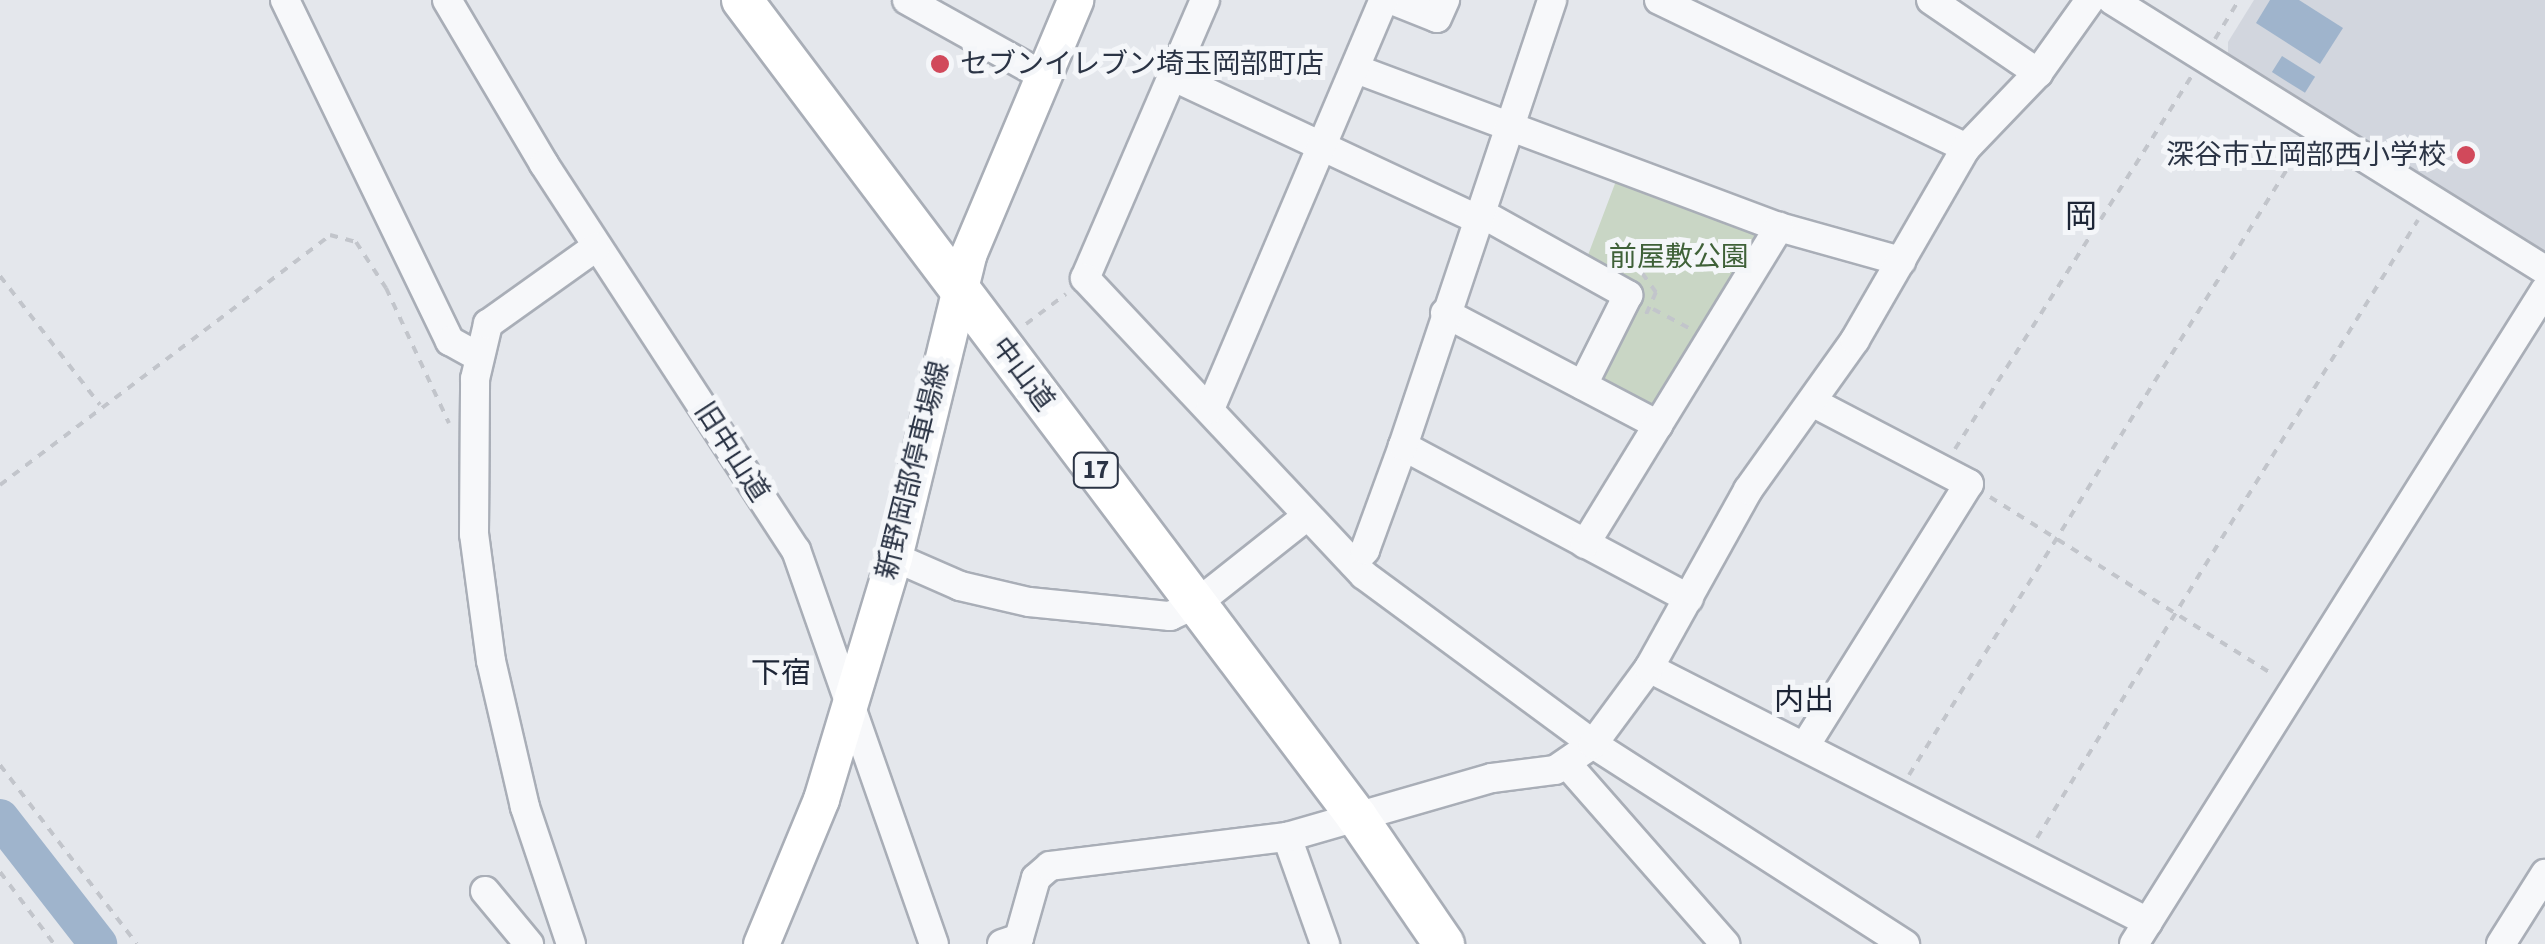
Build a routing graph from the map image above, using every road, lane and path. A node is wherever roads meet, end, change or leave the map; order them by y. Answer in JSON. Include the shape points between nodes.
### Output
{"nodes":[{"id":1,"x":285,"y":0,"type":"edge"},
{"id":2,"x":447,"y":0,"type":"edge"},
{"id":3,"x":742,"y":0,"type":"edge"},
{"id":4,"x":907,"y":0,"type":"edge"},
{"id":5,"x":1075,"y":0,"type":"edge"},
{"id":6,"x":1206,"y":0,"type":"edge"},
{"id":7,"x":1384,"y":0,"type":"edge"},
{"id":8,"x":1392,"y":0,"type":"edge"},
{"id":9,"x":1445,"y":0,"type":"edge"},
{"id":10,"x":1552,"y":0,"type":"edge"},
{"id":11,"x":1932,"y":0,"type":"edge"},
{"id":12,"x":2090,"y":0,"type":"edge"},
{"id":13,"x":2112,"y":0,"type":"edge"},
{"id":14,"x":2239,"y":0,"type":"edge"},
{"id":15,"x":1669,"y":2,"type":"edge"},
{"id":16,"x":2203,"y":57,"type":"junction"},
{"id":17,"x":1356,"y":68,"type":"junction"},
{"id":18,"x":2038,"y":73,"type":"junction"},
{"id":19,"x":1042,"y":75,"type":"junction"},
{"id":20,"x":1174,"y":77,"type":"junction"},
{"id":21,"x":2314,"y":126,"type":"junction"},
{"id":22,"x":1508,"y":128,"type":"junction"},
{"id":23,"x":1326,"y":145,"type":"junction"},
{"id":24,"x":1966,"y":148,"type":"junction"},
{"id":25,"x":2431,"y":198,"type":"junction"},
{"id":26,"x":1478,"y":215,"type":"junction"},
{"id":27,"x":1778,"y":227,"type":"junction"},
{"id":28,"x":596,"y":247,"type":"junction"},
{"id":29,"x":1901,"y":261,"type":"junction"},
{"id":30,"x":2545,"y":270,"type":"edge"},
{"id":31,"x":0,"y":276,"type":"edge"},
{"id":32,"x":1086,"y":278,"type":"junction"},
{"id":33,"x":958,"y":290,"type":"junction"},
{"id":34,"x":2545,"y":290,"type":"edge"},
{"id":35,"x":1653,"y":310,"type":"dead end"},
{"id":36,"x":1444,"y":312,"type":"junction"},
{"id":37,"x":1016,"y":332,"type":"dead end"},
{"id":38,"x":1710,"y":340,"type":"junction"},
{"id":39,"x":477,"y":356,"type":"junction"},
{"id":40,"x":1583,"y":385,"type":"junction"},
{"id":41,"x":1812,"y":402,"type":"junction"},
{"id":42,"x":100,"y":405,"type":"junction"},
{"id":43,"x":1210,"y":409,"type":"junction"},
{"id":44,"x":1658,"y":425,"type":"junction"},
{"id":45,"x":1403,"y":446,"type":"junction"},
{"id":46,"x":472,"y":458,"type":"junction"},
{"id":47,"x":1942,"y":470,"type":"junction"},
{"id":48,"x":1969,"y":484,"type":"junction"},
{"id":49,"x":0,"y":486,"type":"edge"},
{"id":50,"x":1307,"y":516,"type":"junction"},
{"id":51,"x":2052,"y":537,"type":"junction"},
{"id":52,"x":1586,"y":544,"type":"junction"},
{"id":53,"x":894,"y":557,"type":"junction"},
{"id":54,"x":1354,"y":563,"type":"junction"},
{"id":55,"x":1689,"y":599,"type":"junction"},
{"id":56,"x":1196,"y":604,"type":"junction"},
{"id":57,"x":2174,"y":613,"type":"junction"},
{"id":58,"x":1649,"y":668,"type":"junction"},
{"id":59,"x":2295,"y":688,"type":"junction"},
{"id":60,"x":851,"y":698,"type":"junction"},
{"id":61,"x":1594,"y":744,"type":"junction"},
{"id":62,"x":1805,"y":746,"type":"junction"},
{"id":63,"x":1568,"y":764,"type":"junction"},
{"id":64,"x":0,"y":766,"type":"edge"},
{"id":65,"x":1897,"y":794,"type":"junction"},
{"id":66,"x":1357,"y":818,"type":"junction"},
{"id":67,"x":1288,"y":837,"type":"junction"},
{"id":68,"x":2024,"y":859,"type":"junction"},
{"id":69,"x":0,"y":872,"type":"edge"},
{"id":70,"x":2545,"y":874,"type":"edge"},
{"id":71,"x":486,"y":891,"type":"dead end"},
{"id":72,"x":2141,"y":933,"type":"edge"},
{"id":73,"x":54,"y":944,"type":"edge"},
{"id":74,"x":137,"y":944,"type":"edge"},
{"id":75,"x":529,"y":944,"type":"edge"},
{"id":76,"x":571,"y":944,"type":"edge"},
{"id":77,"x":761,"y":944,"type":"edge"},
{"id":78,"x":934,"y":944,"type":"edge"},
{"id":79,"x":1002,"y":944,"type":"edge"},
{"id":80,"x":1325,"y":944,"type":"edge"},
{"id":81,"x":1444,"y":944,"type":"edge"},
{"id":82,"x":1725,"y":944,"type":"edge"},
{"id":83,"x":1904,"y":944,"type":"edge"},
{"id":84,"x":2501,"y":944,"type":"edge"}],
"edges":[{"from":1,"to":39,"type":"street","via":[[450,341]]},
{"from":2,"to":28,"type":"street","name":"旧中山道"},
{"from":3,"to":33,"type":"highway","name":"中山道","number":"17"},
{"from":4,"to":19,"type":"street"},
{"from":5,"to":19,"type":"main road","name":"新野岡部停車場線"},
{"from":6,"to":20,"type":"street"},
{"from":7,"to":17,"type":"street"},
{"from":8,"to":9,"type":"street","via":[[1437,18]]},
{"from":10,"to":22,"type":"street"},
{"from":11,"to":18,"type":"street"},
{"from":12,"to":18,"type":"street"},
{"from":13,"to":16,"type":"street"},
{"from":14,"to":16,"type":"path"},
{"from":15,"to":24,"type":"street"},
{"from":16,"to":21,"type":"street"},
{"from":16,"to":47,"type":"path"},
{"from":17,"to":22,"type":"street"},
{"from":17,"to":23,"type":"street"},
{"from":18,"to":24,"type":"street"},
{"from":19,"to":33,"type":"main road","name":"新野岡部停車場線"},
{"from":20,"to":23,"type":"street"},
{"from":20,"to":32,"type":"street"},
{"from":21,"to":25,"type":"street"},
{"from":21,"to":51,"type":"path"},
{"from":22,"to":26,"type":"street"},
{"from":22,"to":27,"type":"street"},
{"from":23,"to":26,"type":"street"},
{"from":23,"to":43,"type":"street"},
{"from":24,"to":29,"type":"street"},
{"from":25,"to":30,"type":"street"},
{"from":25,"to":57,"type":"path"},
{"from":26,"to":36,"type":"street"},
{"from":26,"to":40,"type":"street","via":[[1628,295]]},
{"from":27,"to":29,"type":"street"},
{"from":27,"to":38,"type":"street"},
{"from":28,"to":39,"type":"street","via":[[488,324]]},
{"from":28,"to":60,"type":"street","name":"旧中山道","via":[[796,550]]},
{"from":29,"to":41,"type":"street"},
{"from":31,"to":42,"type":"path"},
{"from":32,"to":37,"type":"path"},
{"from":32,"to":43,"type":"street"},
{"from":33,"to":53,"type":"main road","name":"新野岡部停車場線"},
{"from":33,"to":56,"type":"highway","name":"中山道","number":"17"},
{"from":34,"to":59,"type":"street"},
{"from":35,"to":38,"type":"path"},
{"from":36,"to":40,"type":"street"},
{"from":36,"to":45,"type":"street"},
{"from":38,"to":44,"type":"street"},
{"from":39,"to":46,"type":"street"},
{"from":40,"to":44,"type":"street"},
{"from":41,"to":47,"type":"street"},
{"from":41,"to":55,"type":"street","via":[[1725,525]]},
{"from":42,"to":46,"type":"path","via":[[330,235],[356,242],[386,288],[442,411]]},
{"from":42,"to":49,"type":"path"},
{"from":43,"to":50,"type":"street"},
{"from":44,"to":52,"type":"street"},
{"from":45,"to":52,"type":"street"},
{"from":45,"to":54,"type":"street","via":[[1365,550]]},
{"from":46,"to":76,"type":"street","via":[[474,534],[491,660],[525,807]]},
{"from":47,"to":48,"type":"street"},
{"from":48,"to":51,"type":"path"},
{"from":48,"to":62,"type":"street"},
{"from":50,"to":54,"type":"street"},
{"from":50,"to":56,"type":"street"},
{"from":51,"to":57,"type":"path"},
{"from":51,"to":65,"type":"path"},
{"from":52,"to":55,"type":"street"},
{"from":53,"to":56,"type":"street","via":[[960,586],[1029,602],[1170,616]]},
{"from":53,"to":60,"type":"main road","name":"新野岡部停車場線"},
{"from":54,"to":61,"type":"street"},
{"from":55,"to":58,"type":"street"},
{"from":56,"to":66,"type":"highway","name":"中山道","number":"17"},
{"from":57,"to":59,"type":"path"},
{"from":57,"to":68,"type":"path"},
{"from":58,"to":61,"type":"street"},
{"from":58,"to":62,"type":"street"},
{"from":59,"to":72,"type":"street"},
{"from":60,"to":77,"type":"main road","name":"新野岡部停車場線","via":[[816,814]]},
{"from":60,"to":78,"type":"street","name":"旧中山道"},
{"from":61,"to":63,"type":"street"},
{"from":61,"to":83,"type":"street"},
{"from":62,"to":65,"type":"street"},
{"from":63,"to":66,"type":"street","via":[[1492,778]]},
{"from":63,"to":82,"type":"street"},
{"from":64,"to":74,"type":"path"},
{"from":65,"to":68,"type":"street"},
{"from":66,"to":67,"type":"street"},
{"from":66,"to":81,"type":"highway","name":"中山道","number":"17"},
{"from":67,"to":79,"type":"street","via":[[1050,866],[1036,878],[1019,938]]},
{"from":67,"to":80,"type":"street"},
{"from":68,"to":72,"type":"street"},
{"from":69,"to":73,"type":"path"},
{"from":70,"to":84,"type":"street"},
{"from":71,"to":75,"type":"street"}]}
